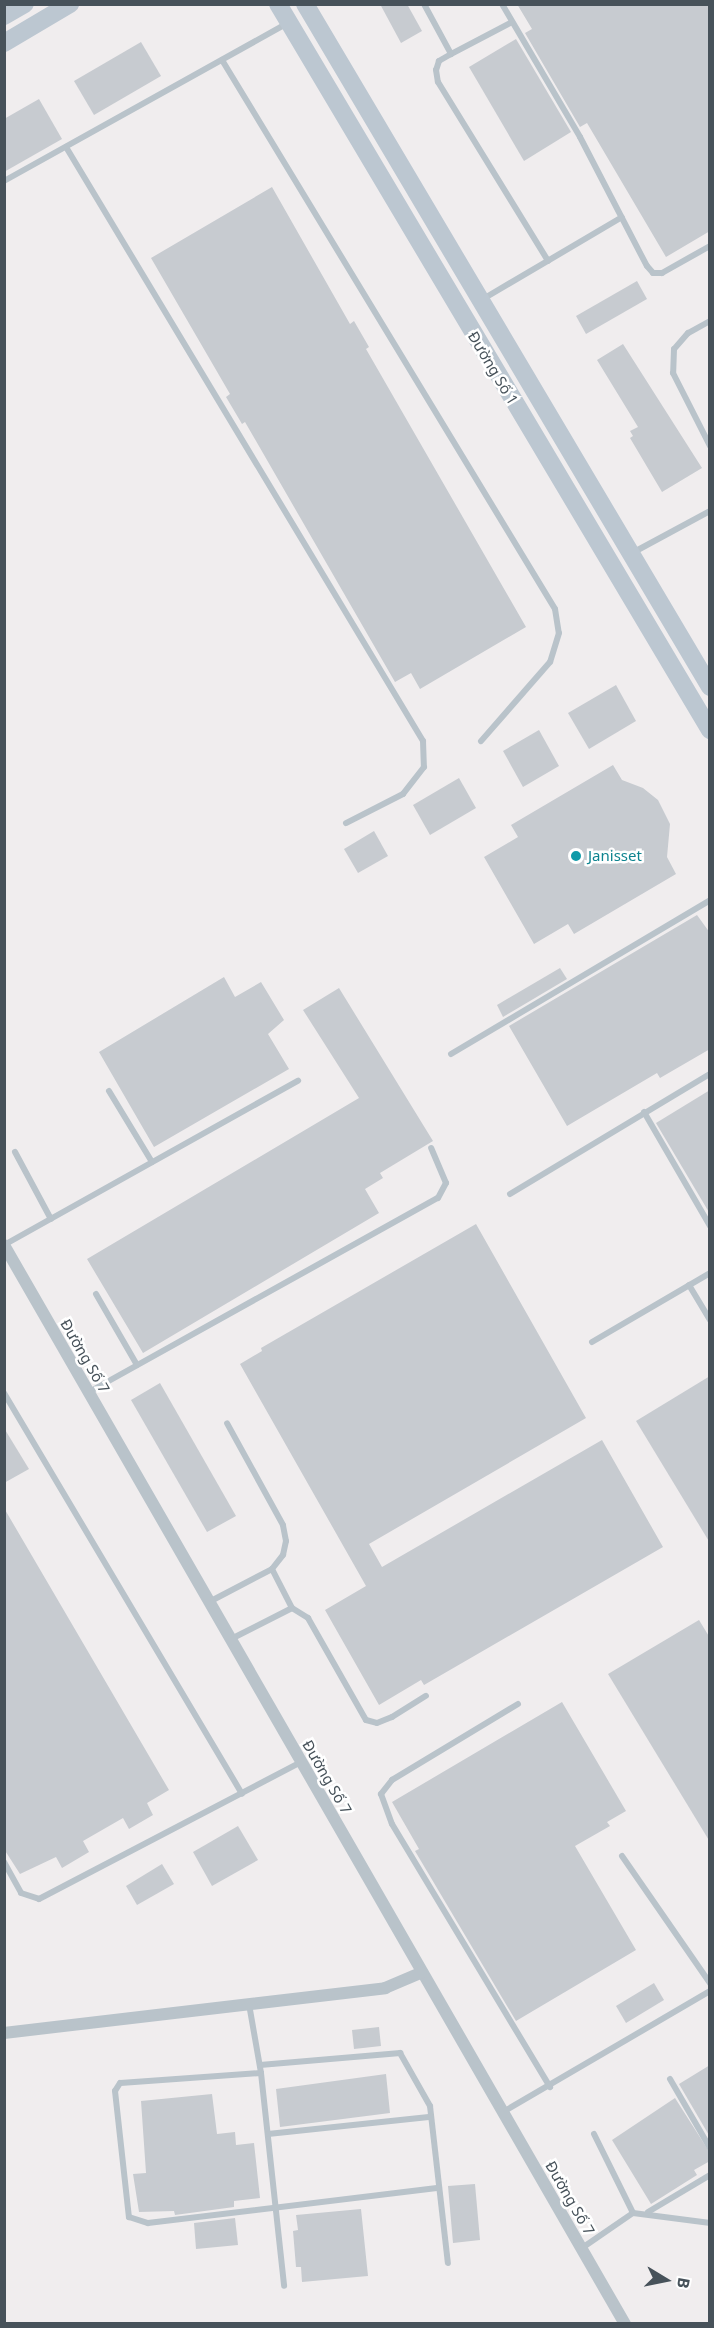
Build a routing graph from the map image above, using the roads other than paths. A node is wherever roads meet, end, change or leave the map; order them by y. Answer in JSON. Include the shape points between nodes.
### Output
{"nodes":[{"id":1,"x":25,"y":4,"type":"edge"},
{"id":2,"x":70,"y":4,"type":"edge"},
{"id":3,"x":278,"y":4,"type":"edge"},
{"id":4,"x":305,"y":4,"type":"edge"},
{"id":5,"x":424,"y":4,"type":"edge"},
{"id":6,"x":502,"y":4,"type":"edge"},
{"id":7,"x":4,"y":16,"type":"edge"},
{"id":8,"x":289,"y":22,"type":"junction"},
{"id":9,"x":512,"y":22,"type":"junction"},
{"id":10,"x":4,"y":44,"type":"edge"},
{"id":11,"x":451,"y":54,"type":"junction"},
{"id":12,"x":222,"y":60,"type":"junction"},
{"id":13,"x":66,"y":147,"type":"junction"},
{"id":14,"x":4,"y":181,"type":"edge"},
{"id":15,"x":622,"y":217,"type":"junction"},
{"id":16,"x":710,"y":246,"type":"edge"},
{"id":17,"x":548,"y":261,"type":"junction"},
{"id":18,"x":481,"y":301,"type":"junction"},
{"id":19,"x":710,"y":321,"type":"edge"},
{"id":20,"x":710,"y":446,"type":"edge"},
{"id":21,"x":710,"y":511,"type":"edge"},
{"id":22,"x":630,"y":554,"type":"junction"},
{"id":23,"x":710,"y":687,"type":"edge"},
{"id":24,"x":710,"y":730,"type":"edge"},
{"id":25,"x":481,"y":741,"type":"dead end"},
{"id":26,"x":346,"y":823,"type":"dead end"},
{"id":27,"x":710,"y":900,"type":"edge"},
{"id":28,"x":451,"y":1054,"type":"dead end"},
{"id":29,"x":710,"y":1074,"type":"edge"},
{"id":30,"x":298,"y":1081,"type":"dead end"},
{"id":31,"x":109,"y":1090,"type":"dead end"},
{"id":32,"x":644,"y":1112,"type":"junction"},
{"id":33,"x":431,"y":1148,"type":"dead end"},
{"id":34,"x":15,"y":1152,"type":"dead end"},
{"id":35,"x":152,"y":1162,"type":"junction"},
{"id":36,"x":510,"y":1194,"type":"dead end"},
{"id":37,"x":51,"y":1219,"type":"junction"},
{"id":38,"x":710,"y":1226,"type":"edge"},
{"id":39,"x":4,"y":1245,"type":"edge"},
{"id":40,"x":710,"y":1273,"type":"edge"},
{"id":41,"x":689,"y":1285,"type":"junction"},
{"id":42,"x":96,"y":1294,"type":"dead end"},
{"id":43,"x":710,"y":1320,"type":"edge"},
{"id":44,"x":592,"y":1342,"type":"dead end"},
{"id":45,"x":137,"y":1365,"type":"junction"},
{"id":46,"x":89,"y":1392,"type":"junction"},
{"id":47,"x":4,"y":1393,"type":"edge"},
{"id":48,"x":227,"y":1423,"type":"dead end"},
{"id":49,"x":272,"y":1569,"type":"junction"},
{"id":50,"x":209,"y":1602,"type":"junction"},
{"id":51,"x":292,"y":1608,"type":"junction"},
{"id":52,"x":230,"y":1639,"type":"junction"},
{"id":53,"x":426,"y":1696,"type":"dead end"},
{"id":54,"x":518,"y":1704,"type":"dead end"},
{"id":55,"x":301,"y":1762,"type":"junction"},
{"id":56,"x":242,"y":1794,"type":"junction"},
{"id":57,"x":622,"y":1856,"type":"dead end"},
{"id":58,"x":4,"y":1862,"type":"edge"},
{"id":59,"x":421,"y":1973,"type":"junction"},
{"id":60,"x":710,"y":1983,"type":"edge"},
{"id":61,"x":710,"y":1991,"type":"edge"},
{"id":62,"x":249,"y":2004,"type":"junction"},
{"id":63,"x":4,"y":2033,"type":"edge"},
{"id":64,"x":260,"y":2065,"type":"junction"},
{"id":65,"x":261,"y":2073,"type":"junction"},
{"id":66,"x":670,"y":2079,"type":"dead end"},
{"id":67,"x":550,"y":2087,"type":"junction"},
{"id":68,"x":502,"y":2113,"type":"junction"},
{"id":69,"x":431,"y":2117,"type":"junction"},
{"id":70,"x":268,"y":2134,"type":"junction"},
{"id":71,"x":594,"y":2134,"type":"dead end"},
{"id":72,"x":710,"y":2148,"type":"edge"},
{"id":73,"x":710,"y":2175,"type":"edge"},
{"id":74,"x":439,"y":2188,"type":"junction"},
{"id":75,"x":276,"y":2208,"type":"junction"},
{"id":76,"x":648,"y":2212,"type":"junction"},
{"id":77,"x":633,"y":2213,"type":"junction"},
{"id":78,"x":710,"y":2223,"type":"edge"},
{"id":79,"x":581,"y":2248,"type":"junction"},
{"id":80,"x":448,"y":2263,"type":"dead end"},
{"id":81,"x":284,"y":2286,"type":"dead end"},
{"id":82,"x":625,"y":2324,"type":"edge"}],
"edges":[{"from":1,"to":7,"type":"street"},
{"from":2,"to":10,"type":"street"},
{"from":3,"to":8,"type":"street","name":"Đường Số 1"},
{"from":4,"to":18,"type":"street","name":"Đường Số 1"},
{"from":5,"to":11,"type":"lane"},
{"from":6,"to":9,"type":"lane"},
{"from":8,"to":12,"type":"lane"},
{"from":8,"to":24,"type":"street","name":"Đường Số 1"},
{"from":9,"to":11,"type":"lane"},
{"from":9,"to":15,"type":"lane"},
{"from":11,"to":17,"type":"lane","via":[[439,61],[438,82]]},
{"from":12,"to":13,"type":"lane"},
{"from":12,"to":25,"type":"lane","via":[[555,609],[559,633],[550,662]]},
{"from":13,"to":14,"type":"lane"},
{"from":13,"to":26,"type":"lane","via":[[423,741],[424,767],[403,794]]},
{"from":15,"to":16,"type":"lane","via":[[653,273],[662,273]]},
{"from":15,"to":17,"type":"lane"},
{"from":17,"to":18,"type":"lane"},
{"from":18,"to":22,"type":"street","name":"Đường Số 1"},
{"from":19,"to":20,"type":"lane","via":[[688,333],[674,349],[673,373]]},
{"from":21,"to":22,"type":"lane"},
{"from":22,"to":23,"type":"street","name":"Đường Số 1"},
{"from":27,"to":28,"type":"lane"},
{"from":29,"to":32,"type":"lane"},
{"from":30,"to":35,"type":"lane"},
{"from":31,"to":35,"type":"lane"},
{"from":32,"to":36,"type":"lane"},
{"from":32,"to":38,"type":"lane"},
{"from":33,"to":45,"type":"lane","via":[[446,1183],[438,1198]]},
{"from":34,"to":37,"type":"lane"},
{"from":35,"to":37,"type":"lane"},
{"from":37,"to":39,"type":"lane"},
{"from":39,"to":46,"type":"street","name":"Đường Số 7"},
{"from":40,"to":41,"type":"lane"},
{"from":41,"to":43,"type":"lane"},
{"from":41,"to":44,"type":"lane"},
{"from":42,"to":45,"type":"lane"},
{"from":45,"to":46,"type":"lane"},
{"from":46,"to":50,"type":"street","name":"Đường Số 7"},
{"from":47,"to":56,"type":"lane"},
{"from":48,"to":49,"type":"lane","via":[[283,1525],[284,1555]]},
{"from":49,"to":50,"type":"lane"},
{"from":49,"to":51,"type":"lane"},
{"from":50,"to":52,"type":"street","name":"Đường Số 7"},
{"from":51,"to":52,"type":"lane"},
{"from":51,"to":53,"type":"lane","via":[[308,1618],[366,1720],[377,1723],[393,1718]]},
{"from":52,"to":55,"type":"street","name":"Đường Số 7"},
{"from":54,"to":67,"type":"lane","via":[[392,1780],[381,1794],[392,1824]]},
{"from":55,"to":56,"type":"lane"},
{"from":55,"to":59,"type":"street","name":"Đường Số 7"},
{"from":56,"to":58,"type":"lane","via":[[39,1899],[21,1893]]},
{"from":57,"to":60,"type":"lane"},
{"from":59,"to":62,"type":"street","via":[[385,1988]]},
{"from":59,"to":68,"type":"street","name":"Đường Số 7"},
{"from":61,"to":67,"type":"lane"},
{"from":62,"to":63,"type":"street"},
{"from":62,"to":64,"type":"lane"},
{"from":64,"to":65,"type":"lane"},
{"from":64,"to":69,"type":"lane","via":[[394,2051],[399,2053],[430,2106]]},
{"from":65,"to":70,"type":"lane"},
{"from":65,"to":75,"type":"lane","via":[[120,2083],[115,2091],[129,2217],[148,2223]]},
{"from":66,"to":72,"type":"lane"},
{"from":67,"to":68,"type":"lane"},
{"from":68,"to":79,"type":"street","name":"Đường Số 7"},
{"from":69,"to":70,"type":"lane"},
{"from":69,"to":74,"type":"lane"},
{"from":70,"to":75,"type":"lane"},
{"from":71,"to":77,"type":"lane"},
{"from":73,"to":76,"type":"lane"},
{"from":74,"to":75,"type":"lane"},
{"from":74,"to":80,"type":"lane"},
{"from":75,"to":81,"type":"lane"},
{"from":76,"to":77,"type":"lane"},
{"from":76,"to":78,"type":"lane"},
{"from":77,"to":79,"type":"lane"},
{"from":79,"to":82,"type":"street","name":"Đường Số 7"}]}
